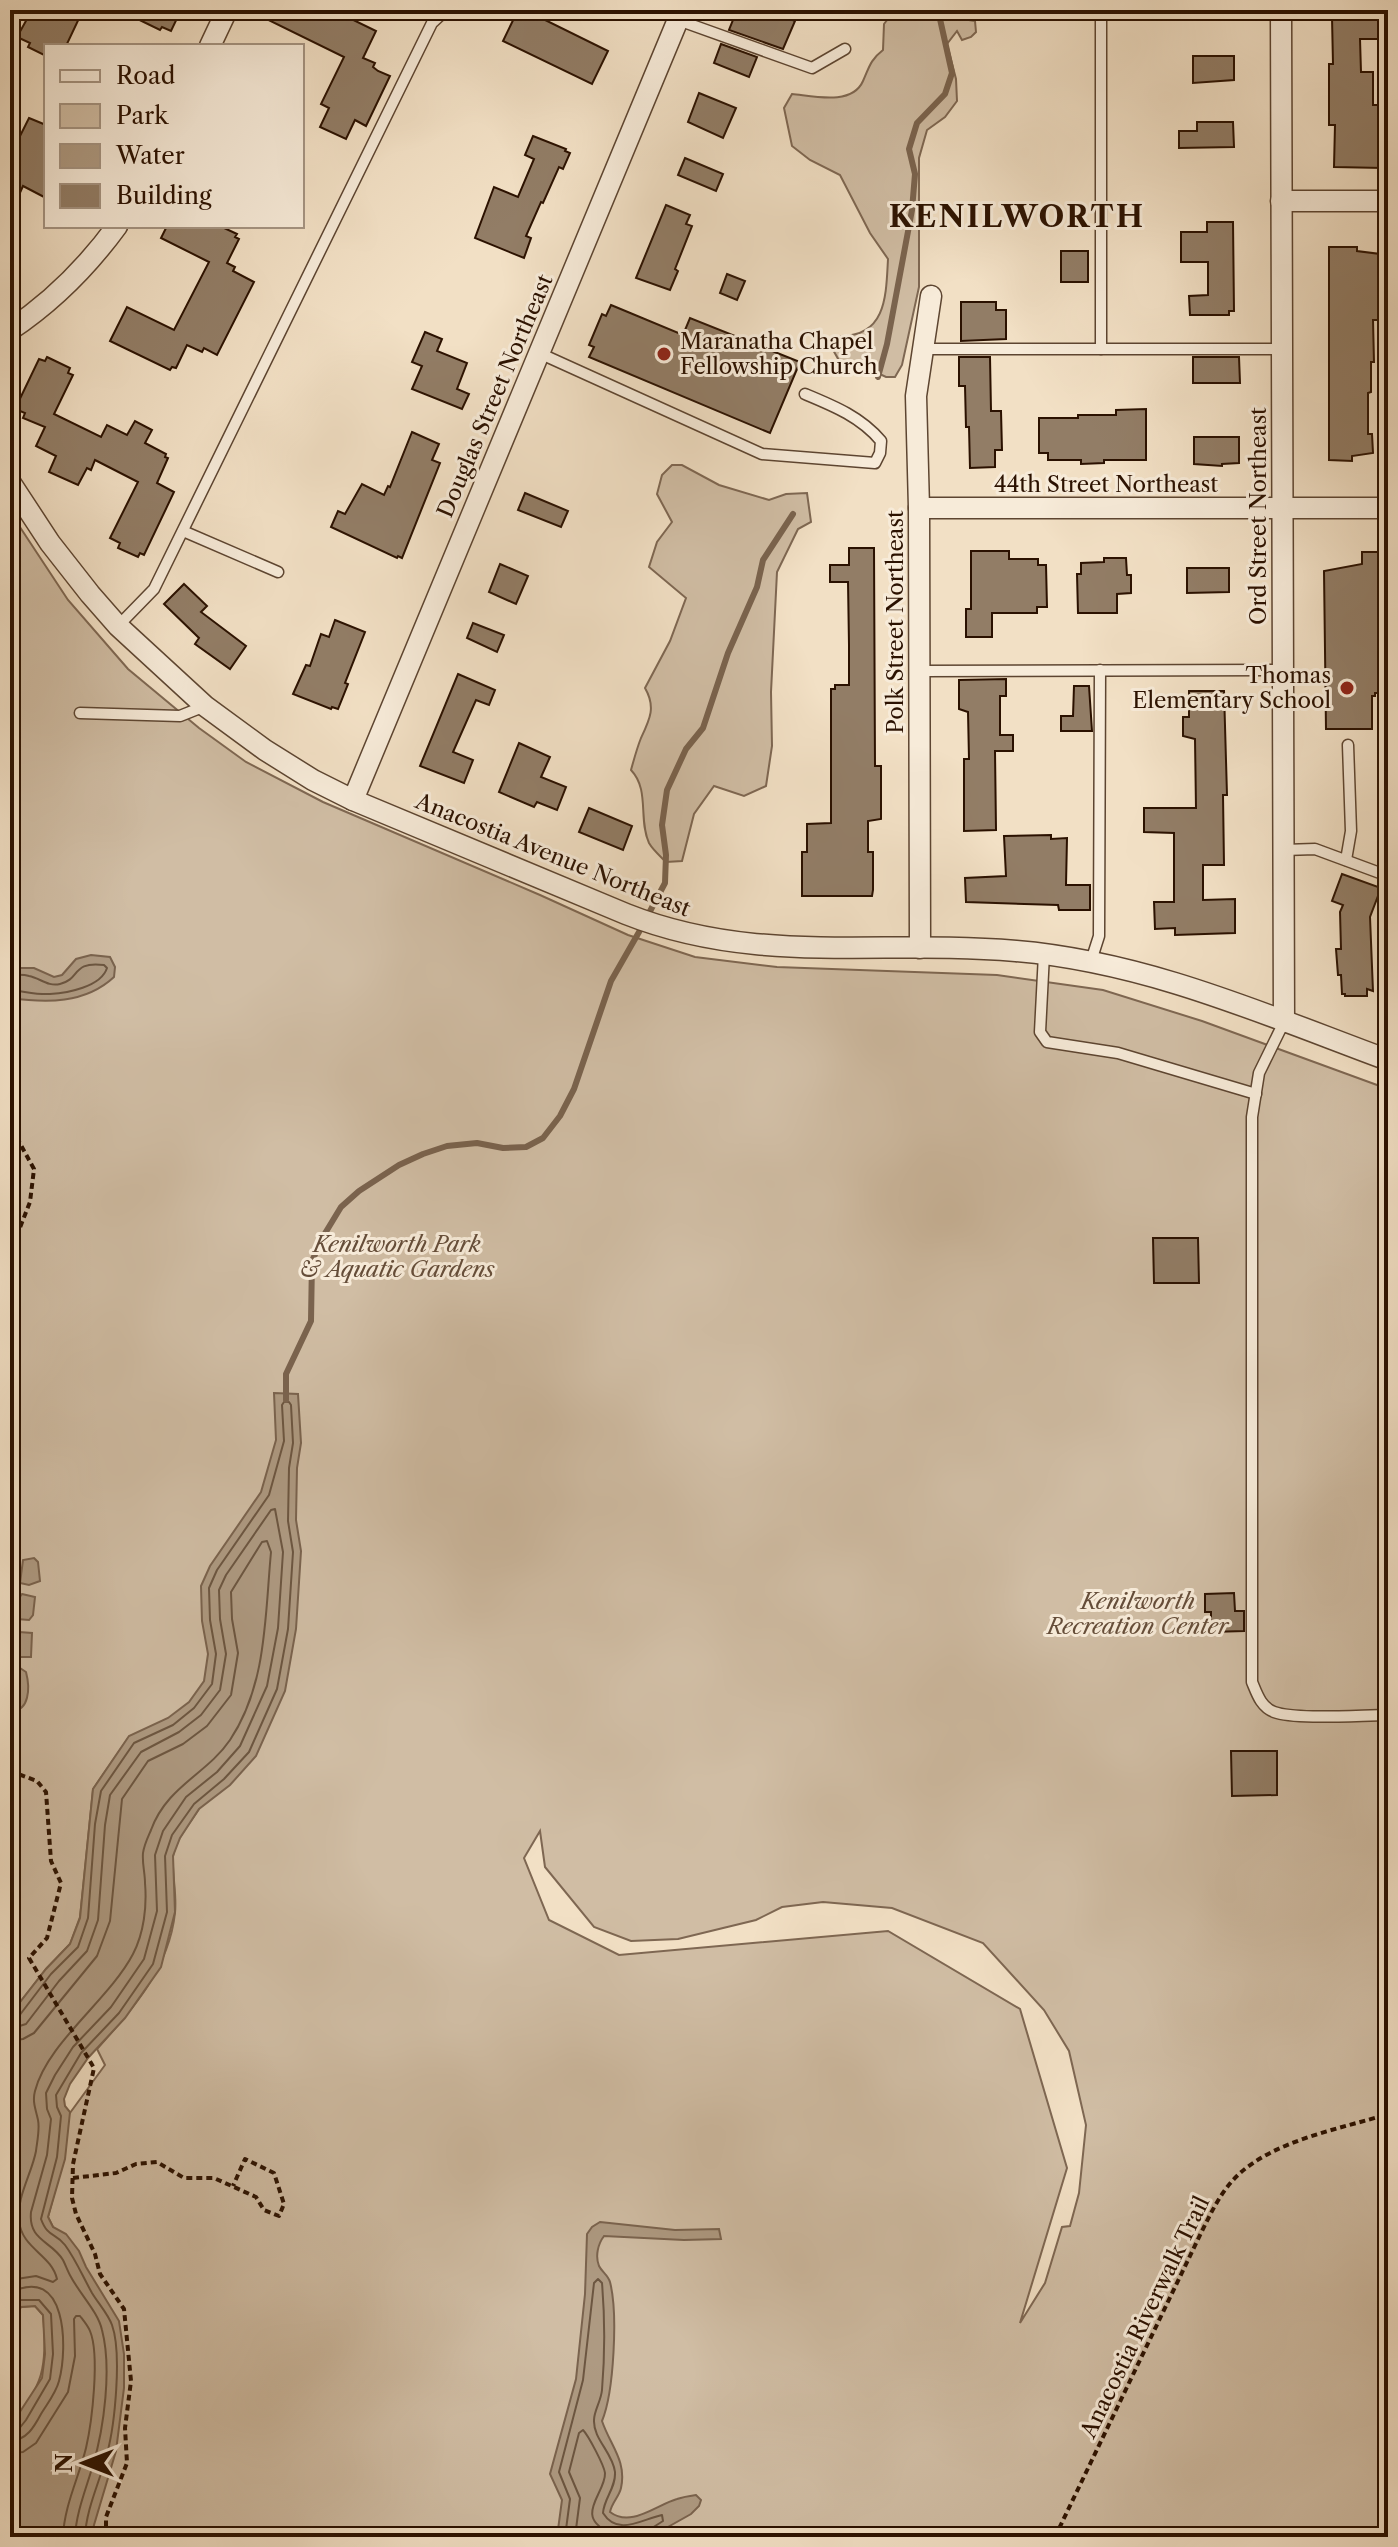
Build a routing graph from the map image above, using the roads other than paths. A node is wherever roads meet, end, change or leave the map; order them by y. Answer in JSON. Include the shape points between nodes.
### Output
{"nodes":[{"id":1,"x":15,"y":10,"type":"edge"},
{"id":2,"x":227,"y":10,"type":"edge"},
{"id":3,"x":446,"y":10,"type":"edge"},
{"id":4,"x":1101,"y":10,"type":"edge"},
{"id":5,"x":1281,"y":10,"type":"edge"},
{"id":6,"x":680,"y":15,"type":"edge"},
{"id":7,"x":10,"y":20,"type":"edge"},
{"id":8,"x":211,"y":44,"type":"edge"},
{"id":9,"x":845,"y":49,"type":"dead end"},
{"id":10,"x":1281,"y":201,"type":"junction"},
{"id":11,"x":1388,"y":201,"type":"edge"},
{"id":12,"x":115,"y":228,"type":"edge"},
{"id":13,"x":931,"y":296,"type":"dead end"},
{"id":14,"x":10,"y":330,"type":"edge"},
{"id":15,"x":923,"y":349,"type":"junction"},
{"id":16,"x":1101,"y":349,"type":"junction"},
{"id":17,"x":1281,"y":349,"type":"junction"},
{"id":18,"x":539,"y":353,"type":"junction"},
{"id":19,"x":805,"y":394,"type":"dead end"},
{"id":20,"x":10,"y":482,"type":"edge"},
{"id":21,"x":919,"y":508,"type":"junction"},
{"id":22,"x":1282,"y":508,"type":"junction"},
{"id":23,"x":1388,"y":508,"type":"edge"},
{"id":24,"x":183,"y":531,"type":"junction"},
{"id":25,"x":278,"y":572,"type":"dead end"},
{"id":26,"x":118,"y":626,"type":"junction"},
{"id":27,"x":1100,"y":670,"type":"junction"},
{"id":28,"x":1283,"y":670,"type":"junction"},
{"id":29,"x":920,"y":671,"type":"junction"},
{"id":30,"x":205,"y":706,"type":"junction"},
{"id":31,"x":80,"y":713,"type":"dead end"},
{"id":32,"x":1348,"y":745,"type":"dead end"},
{"id":33,"x":353,"y":800,"type":"junction"},
{"id":34,"x":1284,"y":850,"type":"junction"},
{"id":35,"x":1346,"y":860,"type":"junction"},
{"id":36,"x":1388,"y":876,"type":"edge"},
{"id":37,"x":920,"y":948,"type":"junction"},
{"id":38,"x":1044,"y":954,"type":"junction"},
{"id":39,"x":1091,"y":961,"type":"junction"},
{"id":40,"x":1284,"y":1022,"type":"junction"},
{"id":41,"x":1388,"y":1060,"type":"edge"},
{"id":42,"x":1256,"y":1094,"type":"junction"},
{"id":43,"x":1388,"y":1715,"type":"edge"}],
"edges":[{"from":1,"to":7,"type":"lane"},
{"from":2,"to":8,"type":"street"},
{"from":3,"to":24,"type":"lane","via":[[432,23]]},
{"from":4,"to":16,"type":"lane"},
{"from":5,"to":10,"type":"street","name":"Ord Street Northeast"},
{"from":6,"to":9,"type":"lane","via":[[812,68]]},
{"from":6,"to":18,"type":"street","name":"Douglas Street Northeast"},
{"from":10,"to":11,"type":"street"},
{"from":10,"to":17,"type":"street","name":"Ord Street Northeast"},
{"from":12,"to":14,"type":"street","via":[[70,281]]},
{"from":13,"to":15,"type":"street","name":"Polk Street Northeast"},
{"from":15,"to":16,"type":"lane"},
{"from":15,"to":21,"type":"street","name":"Polk Street Northeast","via":[[916,396]]},
{"from":16,"to":17,"type":"lane"},
{"from":17,"to":22,"type":"street","name":"Ord Street Northeast"},
{"from":18,"to":19,"type":"lane","via":[[762,454],[875,463],[881,441],[873,432],[846,411]]},
{"from":18,"to":33,"type":"street","name":"Douglas Street Northeast"},
{"from":20,"to":26,"type":"street","name":"Anacostia Avenue Northeast","via":[[50,543]]},
{"from":21,"to":22,"type":"street","name":"44th Street Northeast"},
{"from":21,"to":29,"type":"street","name":"Polk Street Northeast"},
{"from":22,"to":23,"type":"street","name":"44th Street Northeast"},
{"from":22,"to":28,"type":"street","name":"Ord Street Northeast"},
{"from":24,"to":25,"type":"lane"},
{"from":24,"to":26,"type":"lane","via":[[154,589]]},
{"from":26,"to":30,"type":"street","name":"Anacostia Avenue Northeast"},
{"from":27,"to":28,"type":"lane"},
{"from":27,"to":29,"type":"lane"},
{"from":27,"to":39,"type":"lane","via":[[1099,936]]},
{"from":28,"to":34,"type":"street","name":"Ord Street Northeast"},
{"from":29,"to":37,"type":"street","name":"Polk Street Northeast"},
{"from":30,"to":31,"type":"lane","via":[[180,716]]},
{"from":30,"to":33,"type":"street","name":"Anacostia Avenue Northeast","via":[[281,761]]},
{"from":32,"to":35,"type":"lane","via":[[1351,831]]},
{"from":33,"to":37,"type":"street","name":"Anacostia Avenue Northeast","via":[[656,926],[761,945]]},
{"from":34,"to":35,"type":"lane","via":[[1315,849]]},
{"from":34,"to":40,"type":"street","name":"Ord Street Northeast"},
{"from":35,"to":36,"type":"lane"},
{"from":37,"to":38,"type":"street","name":"Anacostia Avenue Northeast"},
{"from":38,"to":39,"type":"street","name":"Anacostia Avenue Northeast"},
{"from":38,"to":42,"type":"lane","via":[[1040,1032],[1047,1042],[1118,1053]]},
{"from":39,"to":40,"type":"street","name":"Anacostia Avenue Northeast","via":[[1205,991]]},
{"from":40,"to":41,"type":"street","name":"Anacostia Avenue Northeast"},
{"from":40,"to":42,"type":"lane","via":[[1259,1073]]},
{"from":42,"to":43,"type":"lane","via":[[1252,1682],[1259,1700],[1272,1712]]}]}
